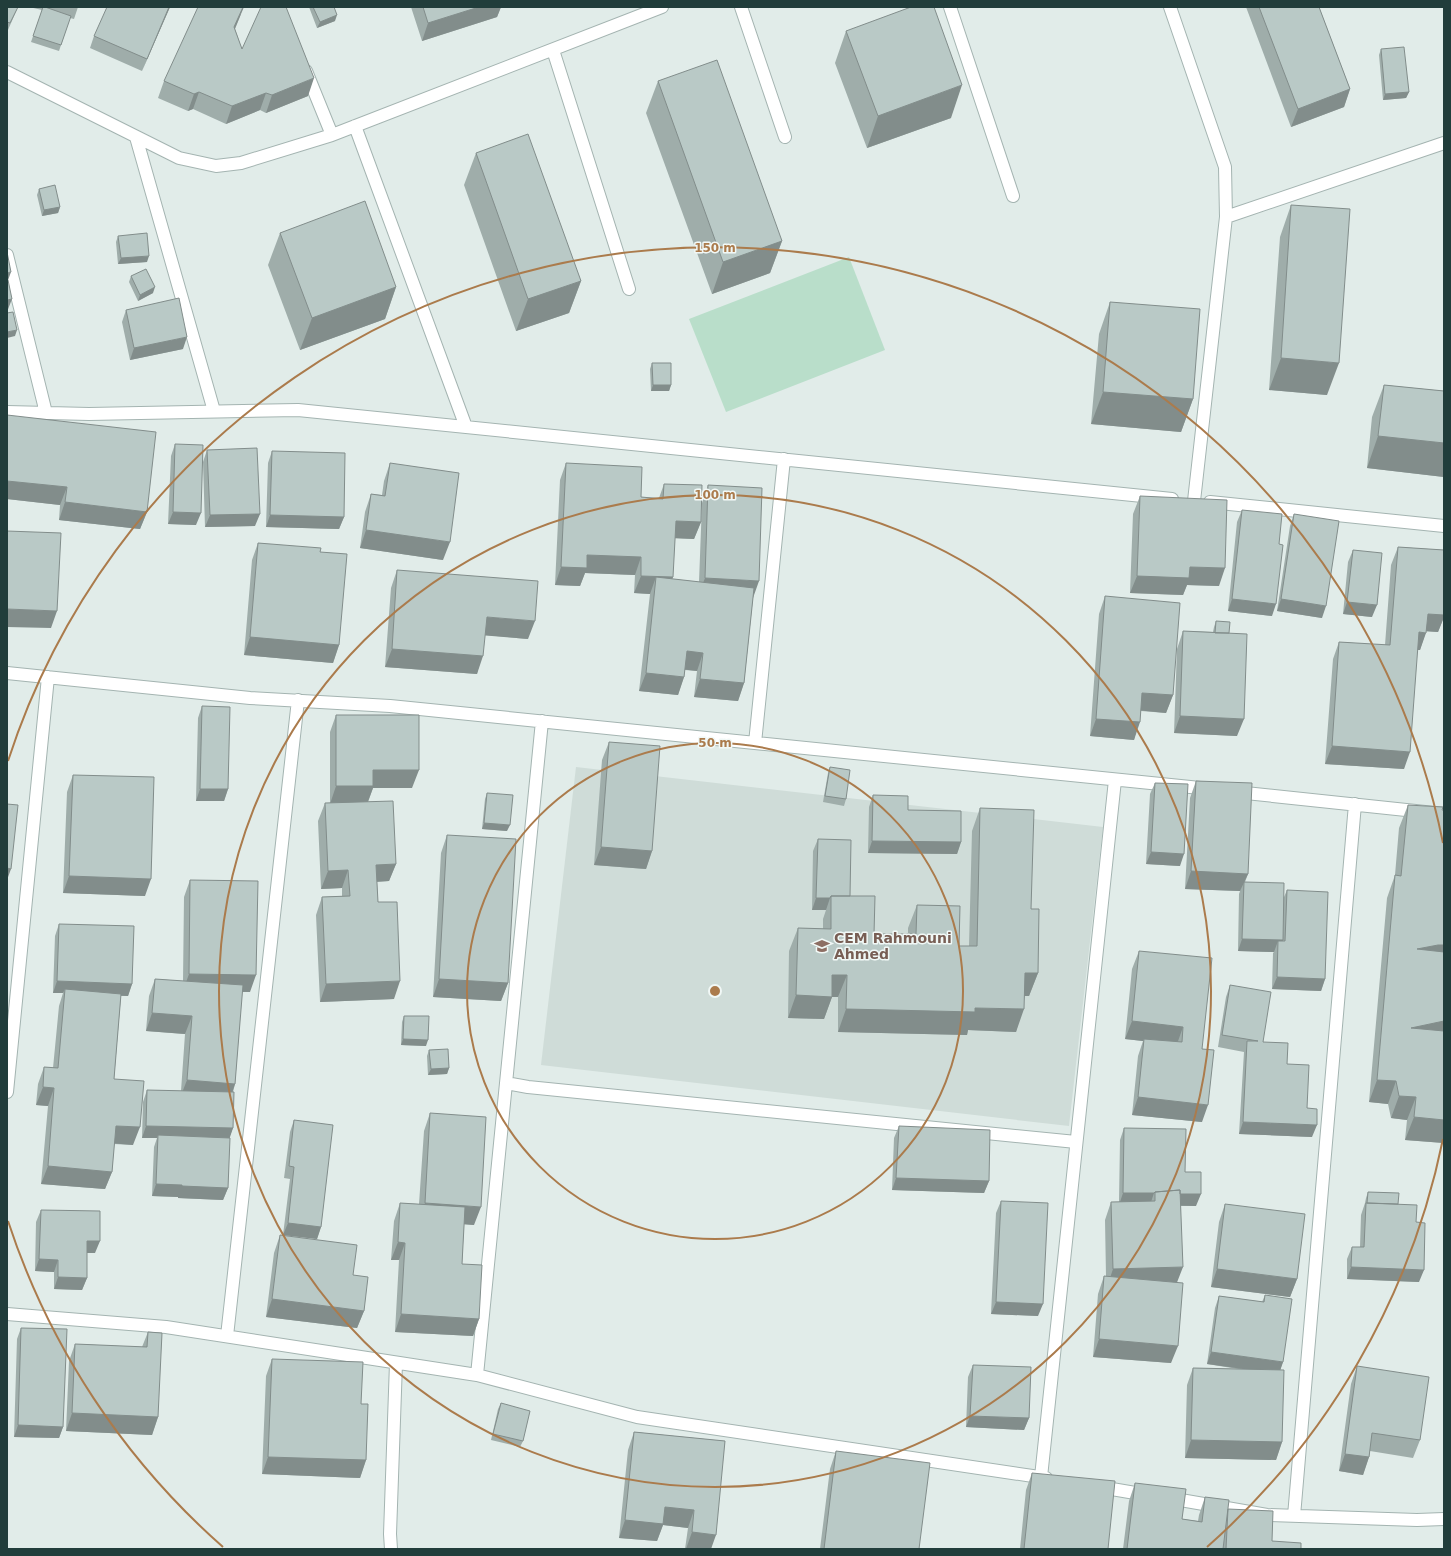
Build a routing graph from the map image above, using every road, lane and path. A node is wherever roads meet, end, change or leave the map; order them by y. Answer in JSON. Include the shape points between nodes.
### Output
{"nodes":[{"id":1,"x":662,"y":7,"type":"edge"},
{"id":2,"x":742,"y":7,"type":"edge"},
{"id":3,"x":950,"y":7,"type":"edge"},
{"id":4,"x":1170,"y":7,"type":"edge"},
{"id":5,"x":553,"y":50,"type":"junction"},
{"id":6,"x":303,"y":64,"type":"edge"},
{"id":7,"x":7,"y":72,"type":"edge"},
{"id":8,"x":355,"y":126,"type":"junction"},
{"id":9,"x":332,"y":135,"type":"junction"},
{"id":10,"x":136,"y":137,"type":"junction"},
{"id":11,"x":785,"y":137,"type":"dead end"},
{"id":12,"x":1444,"y":143,"type":"edge"},
{"id":13,"x":1013,"y":196,"type":"dead end"},
{"id":14,"x":1226,"y":216,"type":"junction"},
{"id":15,"x":7,"y":255,"type":"edge"},
{"id":16,"x":629,"y":289,"type":"dead end"},
{"id":17,"x":214,"y":411,"type":"junction"},
{"id":18,"x":7,"y":412,"type":"edge"},
{"id":19,"x":46,"y":413,"type":"junction"},
{"id":20,"x":466,"y":427,"type":"junction"},
{"id":21,"x":784,"y":459,"type":"junction"},
{"id":22,"x":1194,"y":501,"type":"junction"},
{"id":23,"x":1444,"y":526,"type":"edge"},
{"id":24,"x":7,"y":673,"type":"edge"},
{"id":25,"x":48,"y":677,"type":"junction"},
{"id":26,"x":298,"y":700,"type":"junction"},
{"id":27,"x":542,"y":721,"type":"junction"},
{"id":28,"x":755,"y":743,"type":"junction"},
{"id":29,"x":1115,"y":780,"type":"junction"},
{"id":30,"x":1355,"y":804,"type":"junction"},
{"id":31,"x":1444,"y":814,"type":"edge"},
{"id":32,"x":506,"y":1083,"type":"junction"},
{"id":33,"x":7,"y":1092,"type":"edge"},
{"id":34,"x":1076,"y":1142,"type":"junction"},
{"id":35,"x":7,"y":1314,"type":"edge"},
{"id":36,"x":227,"y":1336,"type":"junction"},
{"id":37,"x":396,"y":1363,"type":"junction"},
{"id":38,"x":477,"y":1375,"type":"junction"},
{"id":39,"x":1040,"y":1477,"type":"junction"},
{"id":40,"x":1056,"y":1480,"type":"edge"},
{"id":41,"x":1087,"y":1485,"type":"edge"},
{"id":42,"x":1294,"y":1516,"type":"junction"},
{"id":43,"x":1444,"y":1519,"type":"edge"},
{"id":44,"x":391,"y":1549,"type":"edge"}],
"edges":[{"from":1,"to":5,"type":"street"},
{"from":2,"to":11,"type":"street"},
{"from":3,"to":13,"type":"street"},
{"from":4,"to":14,"type":"street","via":[[1225,167]]},
{"from":5,"to":8,"type":"street"},
{"from":5,"to":16,"type":"street"},
{"from":6,"to":9,"type":"street"},
{"from":7,"to":10,"type":"street"},
{"from":8,"to":9,"type":"street"},
{"from":8,"to":20,"type":"street"},
{"from":9,"to":10,"type":"street","via":[[241,163],[216,166],[179,158]]},
{"from":10,"to":17,"type":"street"},
{"from":12,"to":14,"type":"street"},
{"from":14,"to":22,"type":"street"},
{"from":15,"to":19,"type":"street"},
{"from":17,"to":19,"type":"street"},
{"from":17,"to":20,"type":"street","via":[[298,410]]},
{"from":18,"to":19,"type":"street"},
{"from":20,"to":21,"type":"street"},
{"from":21,"to":22,"type":"street"},
{"from":21,"to":28,"type":"street"},
{"from":22,"to":23,"type":"street"},
{"from":24,"to":25,"type":"street"},
{"from":25,"to":26,"type":"street","via":[[250,698]]},
{"from":25,"to":33,"type":"street"},
{"from":26,"to":27,"type":"street"},
{"from":26,"to":36,"type":"street"},
{"from":27,"to":28,"type":"street"},
{"from":27,"to":32,"type":"street"},
{"from":28,"to":29,"type":"street"},
{"from":29,"to":30,"type":"street"},
{"from":29,"to":34,"type":"street"},
{"from":30,"to":31,"type":"street"},
{"from":30,"to":42,"type":"street"},
{"from":32,"to":34,"type":"street"},
{"from":32,"to":38,"type":"street"},
{"from":34,"to":39,"type":"street"},
{"from":35,"to":36,"type":"street","via":[[166,1327]]},
{"from":36,"to":37,"type":"street"},
{"from":37,"to":38,"type":"street"},
{"from":37,"to":44,"type":"street"},
{"from":38,"to":39,"type":"street","via":[[637,1417]]},
{"from":39,"to":40,"type":"street"},
{"from":41,"to":42,"type":"street","via":[[1267,1515]]},
{"from":42,"to":43,"type":"street"}]}
